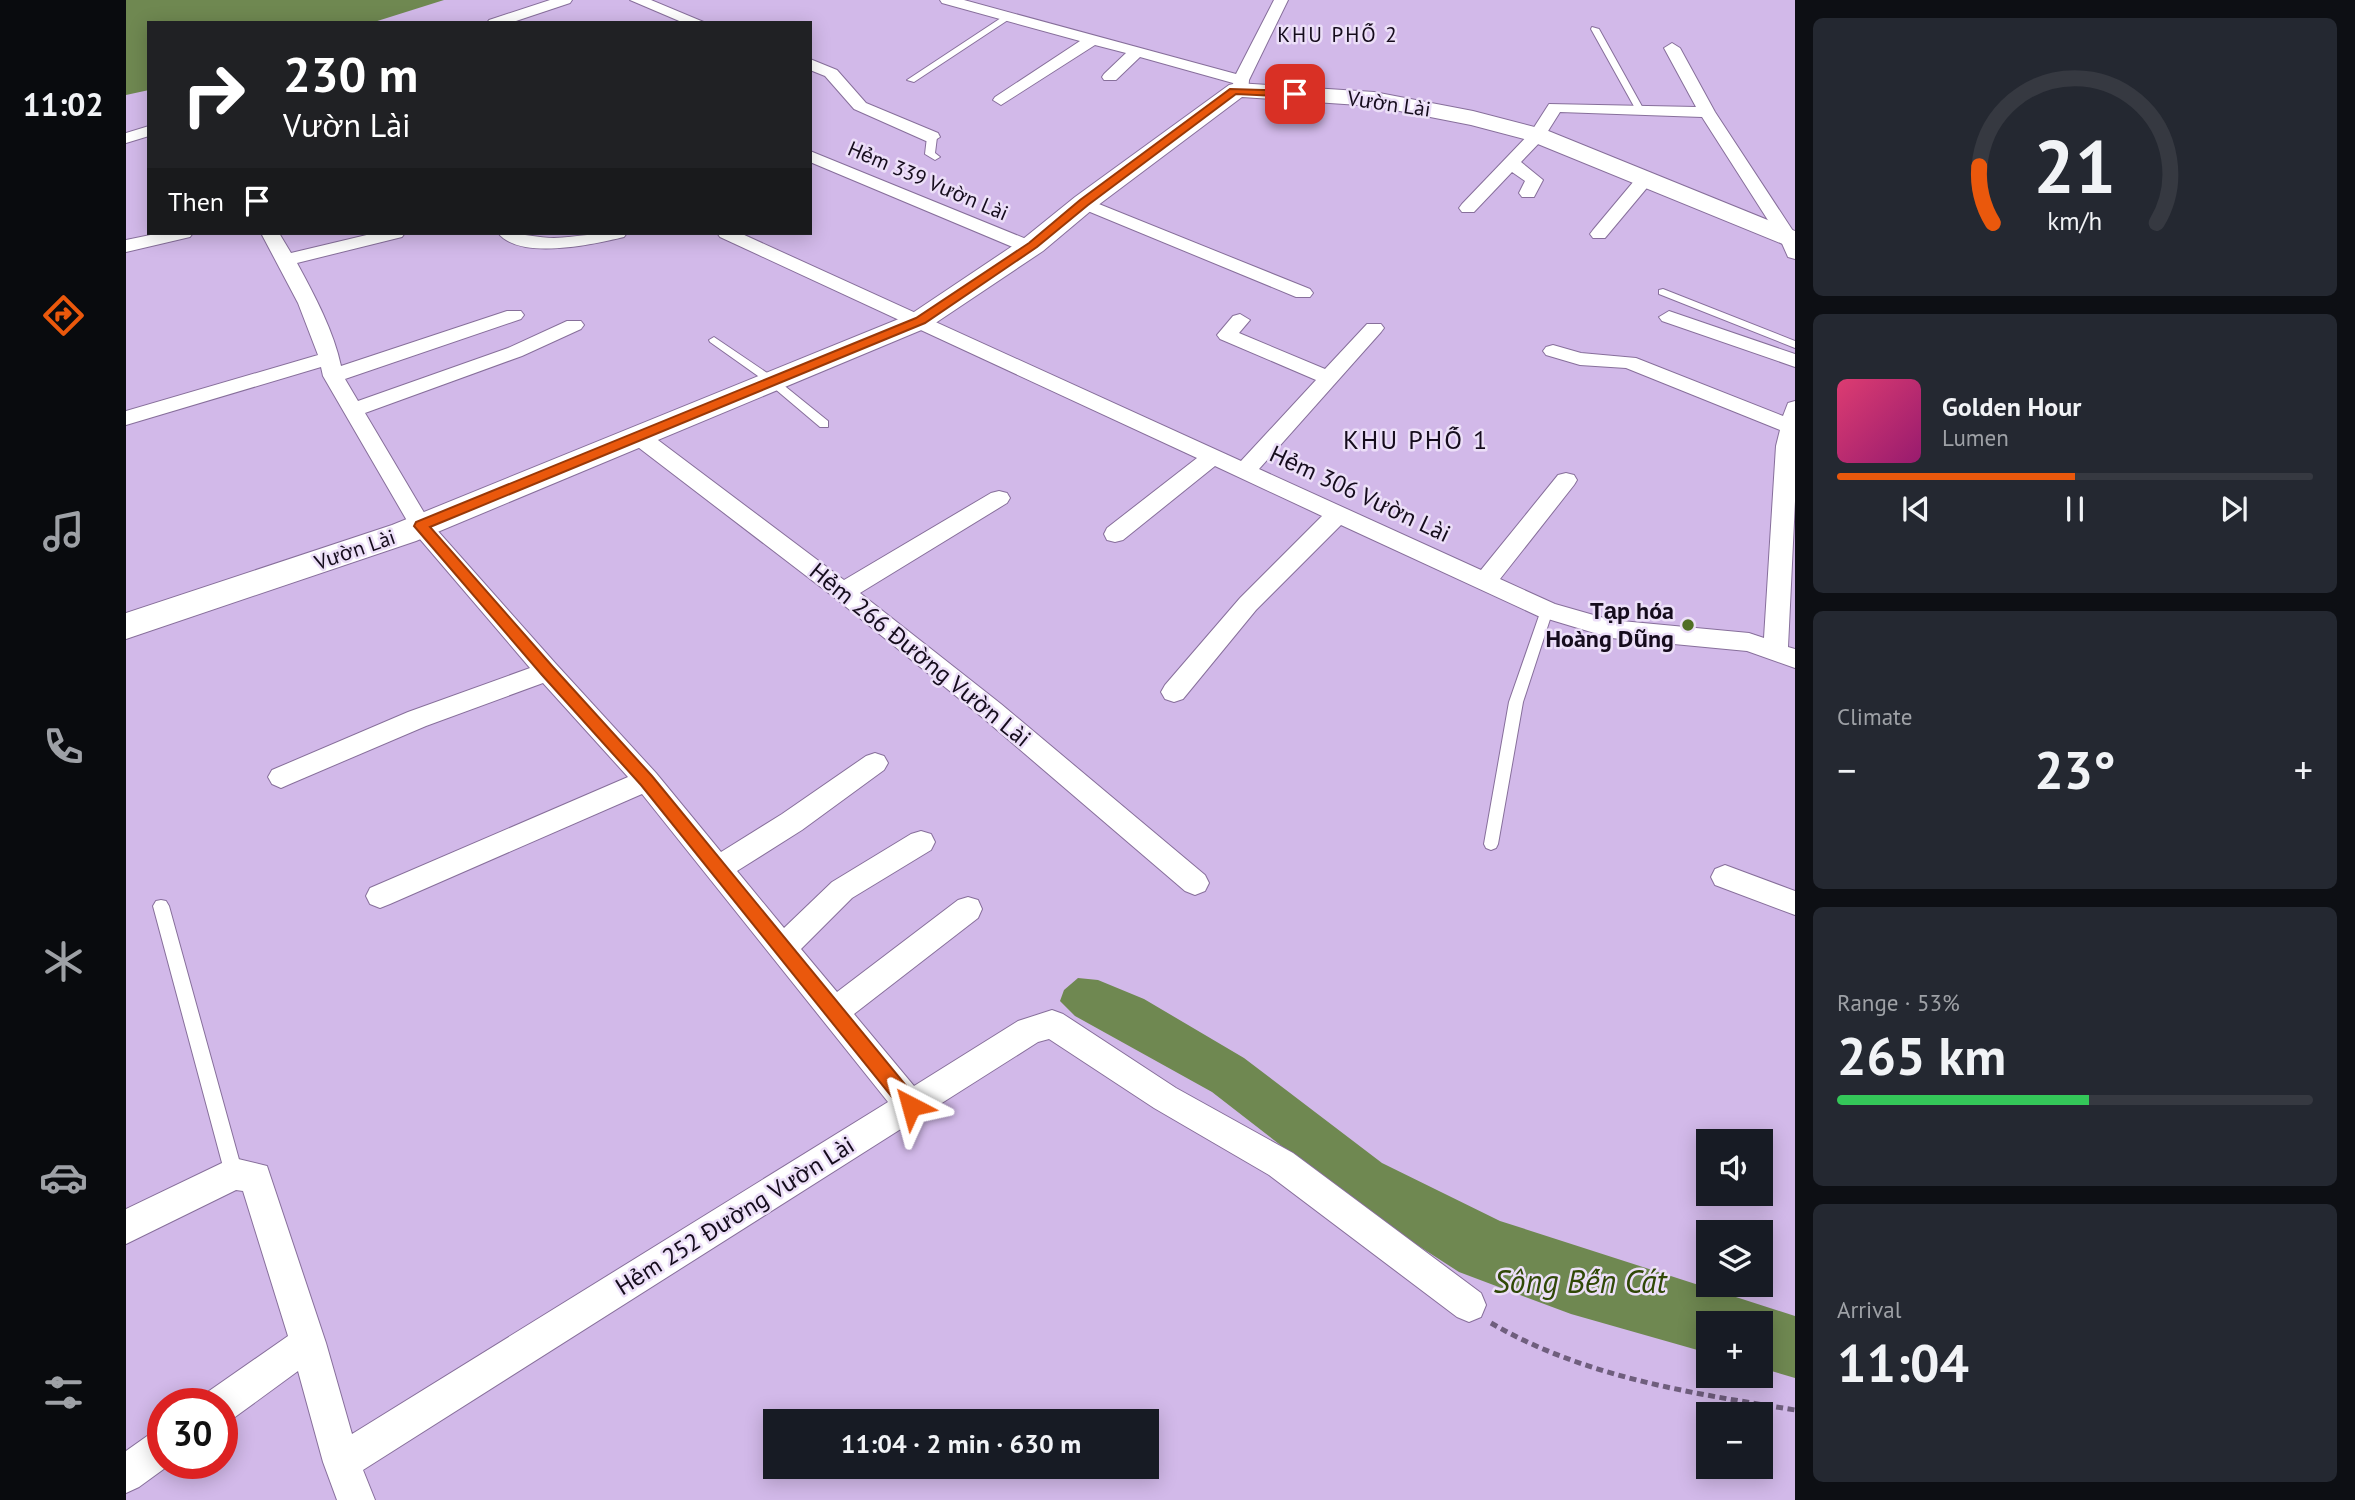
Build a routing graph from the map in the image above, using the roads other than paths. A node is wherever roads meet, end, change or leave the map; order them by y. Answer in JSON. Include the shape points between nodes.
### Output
{"nodes":[{"id":1,"x":565,"y":0,"type":"edge"},
{"id":2,"x":637,"y":0,"type":"edge"},
{"id":3,"x":947,"y":0,"type":"edge"},
{"id":4,"x":1281,"y":0,"type":"edge"},
{"id":5,"x":1010,"y":16,"type":"junction"},
{"id":6,"x":500,"y":21,"type":"edge"},
{"id":7,"x":694,"y":21,"type":"edge"},
{"id":8,"x":1595,"y":29,"type":"dead end"},
{"id":9,"x":1093,"y":40,"type":"junction"},
{"id":10,"x":1672,"y":48,"type":"dead end"},
{"id":11,"x":1136,"y":52,"type":"junction"},
{"id":12,"x":812,"y":65,"type":"edge"},
{"id":13,"x":1110,"y":77,"type":"dead end"},
{"id":14,"x":911,"y":80,"type":"dead end"},
{"id":15,"x":1241,"y":85,"type":"junction"},
{"id":16,"x":1001,"y":100,"type":"dead end"},
{"id":17,"x":1640,"y":110,"type":"junction"},
{"id":18,"x":1707,"y":112,"type":"junction"},
{"id":19,"x":147,"y":132,"type":"edge"},
{"id":20,"x":1538,"y":135,"type":"junction"},
{"id":21,"x":932,"y":137,"type":"joint"},
{"id":22,"x":126,"y":138,"type":"edge"},
{"id":23,"x":812,"y":157,"type":"edge"},
{"id":24,"x":935,"y":157,"type":"dead end"},
{"id":25,"x":1511,"y":163,"type":"junction"},
{"id":26,"x":1645,"y":179,"type":"junction"},
{"id":27,"x":1528,"y":193,"type":"dead end"},
{"id":28,"x":1084,"y":202,"type":"junction"},
{"id":29,"x":1468,"y":208,"type":"dead end"},
{"id":30,"x":1599,"y":234,"type":"dead end"},
{"id":31,"x":175,"y":235,"type":"edge"},
{"id":32,"x":271,"y":235,"type":"edge"},
{"id":33,"x":388,"y":235,"type":"edge"},
{"id":34,"x":512,"y":235,"type":"edge"},
{"id":35,"x":610,"y":235,"type":"edge"},
{"id":36,"x":730,"y":235,"type":"edge"},
{"id":37,"x":1793,"y":244,"type":"edge"},
{"id":38,"x":126,"y":246,"type":"edge"},
{"id":39,"x":1029,"y":247,"type":"junction"},
{"id":40,"x":287,"y":260,"type":"junction"},
{"id":41,"x":1663,"y":292,"type":"dead end"},
{"id":42,"x":1303,"y":293,"type":"dead end"},
{"id":43,"x":514,"y":314,"type":"dead end"},
{"id":44,"x":1669,"y":317,"type":"dead end"},
{"id":45,"x":921,"y":320,"type":"junction"},
{"id":46,"x":1240,"y":320,"type":"dead end"},
{"id":47,"x":574,"y":325,"type":"dead end"},
{"id":48,"x":1374,"y":328,"type":"dead end"},
{"id":49,"x":714,"y":340,"type":"dead end"},
{"id":50,"x":1795,"y":345,"type":"edge"},
{"id":51,"x":1553,"y":351,"type":"dead end"},
{"id":52,"x":1795,"y":360,"type":"edge"},
{"id":53,"x":332,"y":367,"type":"junction"},
{"id":54,"x":1329,"y":378,"type":"junction"},
{"id":55,"x":772,"y":381,"type":"junction"},
{"id":56,"x":354,"y":410,"type":"junction"},
{"id":57,"x":1793,"y":417,"type":"edge"},
{"id":58,"x":126,"y":418,"type":"edge"},
{"id":59,"x":824,"y":424,"type":"dead end"},
{"id":60,"x":638,"y":436,"type":"junction"},
{"id":61,"x":1214,"y":456,"type":"junction"},
{"id":62,"x":1245,"y":470,"type":"junction"},
{"id":63,"x":1566,"y":480,"type":"dead end"},
{"id":64,"x":999,"y":498,"type":"dead end"},
{"id":65,"x":1339,"y":513,"type":"junction"},
{"id":66,"x":421,"y":526,"type":"junction"},
{"id":67,"x":1115,"y":534,"type":"dead end"},
{"id":68,"x":1485,"y":581,"type":"junction"},
{"id":69,"x":843,"y":592,"type":"junction"},
{"id":70,"x":1547,"y":610,"type":"junction"},
{"id":71,"x":126,"y":626,"type":"edge"},
{"id":72,"x":1785,"y":655,"type":"edge"},
{"id":73,"x":547,"y":671,"type":"junction"},
{"id":74,"x":1174,"y":692,"type":"dead end"},
{"id":75,"x":875,"y":763,"type":"dead end"},
{"id":76,"x":281,"y":777,"type":"dead end"},
{"id":77,"x":647,"y":780,"type":"junction"},
{"id":78,"x":921,"y":842,"type":"dead end"},
{"id":79,"x":1491,"y":844,"type":"dead end"},
{"id":80,"x":718,"y":868,"type":"junction"},
{"id":81,"x":1725,"y":877,"type":"dead end"},
{"id":82,"x":1195,"y":883,"type":"dead end"},
{"id":83,"x":380,"y":896,"type":"dead end"},
{"id":84,"x":1795,"y":903,"type":"edge"},
{"id":85,"x":161,"y":906,"type":"dead end"},
{"id":86,"x":968,"y":909,"type":"dead end"},
{"id":87,"x":783,"y":948,"type":"junction"},
{"id":88,"x":835,"y":1012,"type":"junction"},
{"id":89,"x":911,"y":1106,"type":"junction"},
{"id":90,"x":234,"y":1174,"type":"junction"},
{"id":91,"x":126,"y":1227,"type":"edge"},
{"id":92,"x":1469,"y":1305,"type":"road end"},
{"id":93,"x":309,"y":1343,"type":"junction"},
{"id":94,"x":238,"y":1393,"type":"edge"},
{"id":95,"x":147,"y":1459,"type":"edge"},
{"id":96,"x":342,"y":1462,"type":"junction"},
{"id":97,"x":126,"y":1474,"type":"edge"},
{"id":98,"x":356,"y":1500,"type":"edge"}],
"edges":[{"from":1,"to":6,"type":"street"},
{"from":2,"to":7,"type":"street"},
{"from":3,"to":5,"type":"street"},
{"from":4,"to":15,"type":"street"},
{"from":5,"to":9,"type":"street"},
{"from":5,"to":14,"type":"lane"},
{"from":8,"to":17,"type":"lane"},
{"from":9,"to":11,"type":"street"},
{"from":9,"to":16,"type":"street"},
{"from":10,"to":18,"type":"street"},
{"from":11,"to":13,"type":"street"},
{"from":11,"to":15,"type":"street"},
{"from":12,"to":21,"type":"street","via":[[831,73],[860,106]]},
{"from":15,"to":20,"type":"main road","name":"Vườn Lài","via":[[1374,99]]},
{"from":15,"to":28,"type":"main road","name":"Vườn Lài"},
{"from":17,"to":18,"type":"street"},
{"from":17,"to":20,"type":"street","via":[[1555,107]]},
{"from":18,"to":37,"type":"street"},
{"from":19,"to":22,"type":"street"},
{"from":20,"to":25,"type":"street"},
{"from":20,"to":26,"type":"main road","name":"Vườn Lài"},
{"from":21,"to":24,"type":"lane","via":[[930,154]]},
{"from":23,"to":39,"type":"street","name":"Hẻm 339 Vườn Lài"},
{"from":25,"to":27,"type":"street","via":[[1534,180]]},
{"from":25,"to":29,"type":"street"},
{"from":26,"to":30,"type":"street"},
{"from":26,"to":37,"type":"main road","name":"Vườn Lài"},
{"from":28,"to":39,"type":"main road","name":"Vườn Lài"},
{"from":28,"to":42,"type":"street"},
{"from":31,"to":38,"type":"street"},
{"from":32,"to":40,"type":"street"},
{"from":33,"to":40,"type":"street"},
{"from":34,"to":35,"type":"street","via":[[533,243],[565,246]]},
{"from":36,"to":45,"type":"street"},
{"from":39,"to":45,"type":"main road","name":"Vườn Lài"},
{"from":40,"to":53,"type":"street"},
{"from":41,"to":50,"type":"lane"},
{"from":43,"to":53,"type":"street"},
{"from":44,"to":52,"type":"street"},
{"from":45,"to":55,"type":"main road","name":"Vườn Lài"},
{"from":45,"to":61,"type":"street","name":"Hẻm 306 Vườn Lài"},
{"from":46,"to":54,"type":"street","via":[[1227,335]]},
{"from":47,"to":56,"type":"street","via":[[515,352]]},
{"from":48,"to":54,"type":"street"},
{"from":49,"to":55,"type":"lane"},
{"from":51,"to":57,"type":"street","via":[[1580,359],[1629,362]]},
{"from":53,"to":56,"type":"street"},
{"from":53,"to":58,"type":"street"},
{"from":54,"to":62,"type":"street"},
{"from":55,"to":59,"type":"lane"},
{"from":55,"to":60,"type":"main road","name":"Vườn Lài"},
{"from":56,"to":66,"type":"street"},
{"from":57,"to":72,"type":"street","via":[[1787,446]]},
{"from":60,"to":66,"type":"main road","name":"Vườn Lài"},
{"from":60,"to":69,"type":"street","name":"Hẻm 266 Đường Vườn Lài"},
{"from":61,"to":62,"type":"street","name":"Hẻm 306 Vườn Lài"},
{"from":61,"to":67,"type":"street"},
{"from":62,"to":65,"type":"street","name":"Hẻm 306 Vườn Lài"},
{"from":63,"to":68,"type":"street"},
{"from":64,"to":69,"type":"street"},
{"from":65,"to":68,"type":"street","name":"Hẻm 306 Vườn Lài"},
{"from":65,"to":74,"type":"street","via":[[1248,604]]},
{"from":66,"to":71,"type":"main road","name":"Vườn Lài"},
{"from":66,"to":73,"type":"street"},
{"from":68,"to":70,"type":"street","name":"Hẻm 306 Vườn Lài"},
{"from":69,"to":82,"type":"street","name":"Hẻm 266 Đường Vườn Lài"},
{"from":70,"to":72,"type":"street","name":"Hẻm 306 Vườn Lài","via":[[1611,629],[1749,642]]},
{"from":70,"to":79,"type":"lane","via":[[1516,702]]},
{"from":73,"to":76,"type":"street","via":[[417,719]]},
{"from":73,"to":77,"type":"street"},
{"from":75,"to":80,"type":"street"},
{"from":77,"to":80,"type":"street"},
{"from":77,"to":83,"type":"street"},
{"from":78,"to":87,"type":"street","via":[[842,891]]},
{"from":80,"to":87,"type":"street"},
{"from":81,"to":84,"type":"street"},
{"from":85,"to":90,"type":"lane"},
{"from":86,"to":88,"type":"street"},
{"from":87,"to":88,"type":"street"},
{"from":88,"to":89,"type":"street"},
{"from":89,"to":92,"type":"street","name":"Hẻm 252 Đường Vườn Lài","via":[[1029,1031],[1052,1024],[1165,1098],[1282,1164]]},
{"from":89,"to":96,"type":"street","name":"Hẻm 252 Đường Vườn Lài"},
{"from":90,"to":91,"type":"street"},
{"from":90,"to":93,"type":"street","via":[[255,1177]]},
{"from":93,"to":94,"type":"street"},
{"from":93,"to":96,"type":"street"},
{"from":95,"to":97,"type":"street"},
{"from":96,"to":98,"type":"street"}]}
